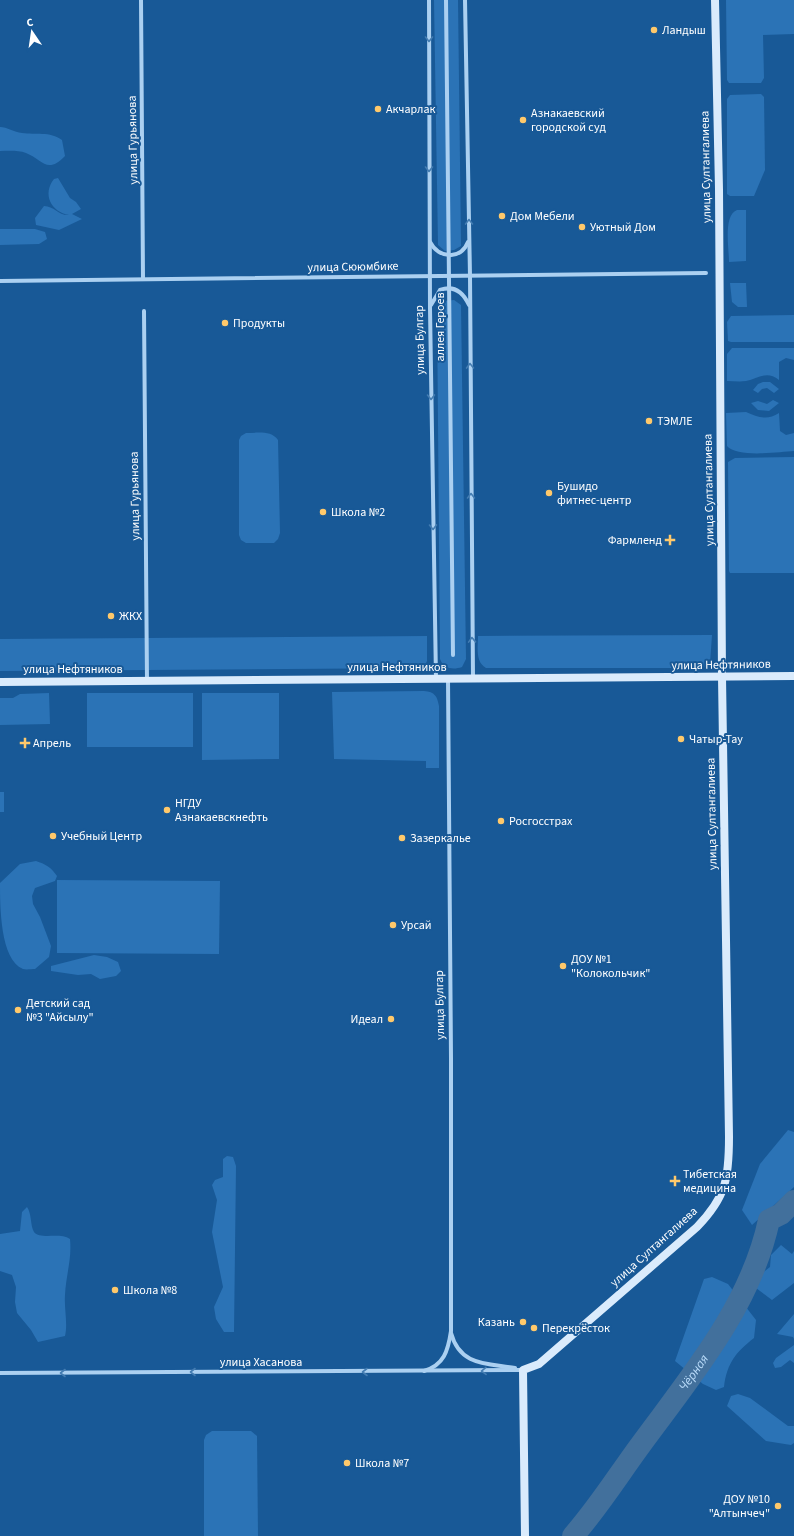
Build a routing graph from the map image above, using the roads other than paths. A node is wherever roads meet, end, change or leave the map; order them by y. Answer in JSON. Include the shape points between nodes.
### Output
{"nodes":[{"id":1,"x":142,"y":0,"type":"edge"},
{"id":2,"x":429,"y":0,"type":"edge"},
{"id":3,"x":446,"y":0,"type":"edge"},
{"id":4,"x":465,"y":0,"type":"edge"},
{"id":5,"x":715,"y":0,"type":"edge"},
{"id":6,"x":430,"y":240,"type":"junction"},
{"id":7,"x":469,"y":241,"type":"junction"},
{"id":8,"x":449,"y":255,"type":"junction"},
{"id":9,"x":706,"y":273,"type":"dead end"},
{"id":10,"x":430,"y":276,"type":"junction"},
{"id":11,"x":449,"y":276,"type":"junction"},
{"id":12,"x":470,"y":276,"type":"junction"},
{"id":13,"x":143,"y":279,"type":"junction"},
{"id":14,"x":0,"y":281,"type":"edge"},
{"id":15,"x":449,"y":288,"type":"junction"},
{"id":16,"x":430,"y":309,"type":"junction"},
{"id":17,"x":470,"y":309,"type":"junction"},
{"id":18,"x":144,"y":311,"type":"dead end"},
{"id":19,"x":453,"y":655,"type":"dead end"},
{"id":20,"x":794,"y":676,"type":"edge"},
{"id":21,"x":722,"y":677,"type":"junction"},
{"id":22,"x":436,"y":679,"type":"junction"},
{"id":23,"x":448,"y":679,"type":"junction"},
{"id":24,"x":473,"y":679,"type":"junction"},
{"id":25,"x":147,"y":681,"type":"junction"},
{"id":26,"x":0,"y":682,"type":"edge"},
{"id":27,"x":451,"y":1331,"type":"junction"},
{"id":28,"x":523,"y":1370,"type":"junction"},
{"id":29,"x":424,"y":1371,"type":"junction"},
{"id":30,"x":0,"y":1373,"type":"edge"},
{"id":31,"x":525,"y":1536,"type":"edge"}],
"edges":[{"from":1,"to":13,"type":"street","name":"улица Гурьянова"},
{"from":2,"to":6,"type":"street","name":"улица Булгар","one_way":true},
{"from":3,"to":8,"type":"street","name":"аллея Героев"},
{"from":7,"to":4,"type":"street","one_way":true},
{"from":5,"to":21,"type":"street","name":"улица Султангалиева","via":[[719,189]]},
{"from":6,"to":8,"type":"street","via":[[436,251]]},
{"from":6,"to":10,"type":"street","name":"улица Булгар"},
{"from":7,"to":8,"type":"street","via":[[462,252]]},
{"from":7,"to":12,"type":"street"},
{"from":8,"to":11,"type":"street","name":"аллея Героев"},
{"from":9,"to":12,"type":"street","name":"улица Сююмбике"},
{"from":10,"to":11,"type":"street","name":"улица Сююмбике"},
{"from":10,"to":13,"type":"street","name":"улица Сююмбике"},
{"from":10,"to":16,"type":"street","name":"улица Булгар"},
{"from":11,"to":12,"type":"street","name":"улица Сююмбике"},
{"from":11,"to":15,"type":"street","name":"аллея Героев"},
{"from":12,"to":17,"type":"street"},
{"from":13,"to":14,"type":"street","name":"улица Сююмбике"},
{"from":15,"to":16,"type":"street","via":[[440,290]]},
{"from":15,"to":17,"type":"street","via":[[459,290],[463,294]]},
{"from":15,"to":19,"type":"street","name":"аллея Героев"},
{"from":16,"to":22,"type":"street","name":"улица Булгар","one_way":true},
{"from":24,"to":17,"type":"street","one_way":true},
{"from":18,"to":25,"type":"street","name":"улица Гурьянова"},
{"from":20,"to":21,"type":"street","name":"улица Нефтяников"},
{"from":21,"to":24,"type":"street","name":"улица Нефтяников"},
{"from":21,"to":28,"type":"street","name":"улица Султангалиева","via":[[728,1138],[725,1187],[714,1208],[697,1227],[539,1364]]},
{"from":22,"to":23,"type":"street","name":"улица Нефтяников"},
{"from":22,"to":25,"type":"street","name":"улица Нефтяников"},
{"from":23,"to":24,"type":"street","name":"улица Нефтяников"},
{"from":23,"to":27,"type":"street","name":"улица Булгар"},
{"from":25,"to":26,"type":"street","name":"улица Нефтяников"},
{"from":27,"to":28,"type":"street","name":"улица Булгар","via":[[456,1347],[466,1357]]},
{"from":27,"to":29,"type":"street","name":"улица Булгар","via":[[444,1358],[437,1365]]},
{"from":28,"to":29,"type":"street","name":"улица Хасанова","one_way":true},
{"from":28,"to":31,"type":"street"},
{"from":29,"to":30,"type":"street","name":"улица Хасанова","one_way":true}]}
